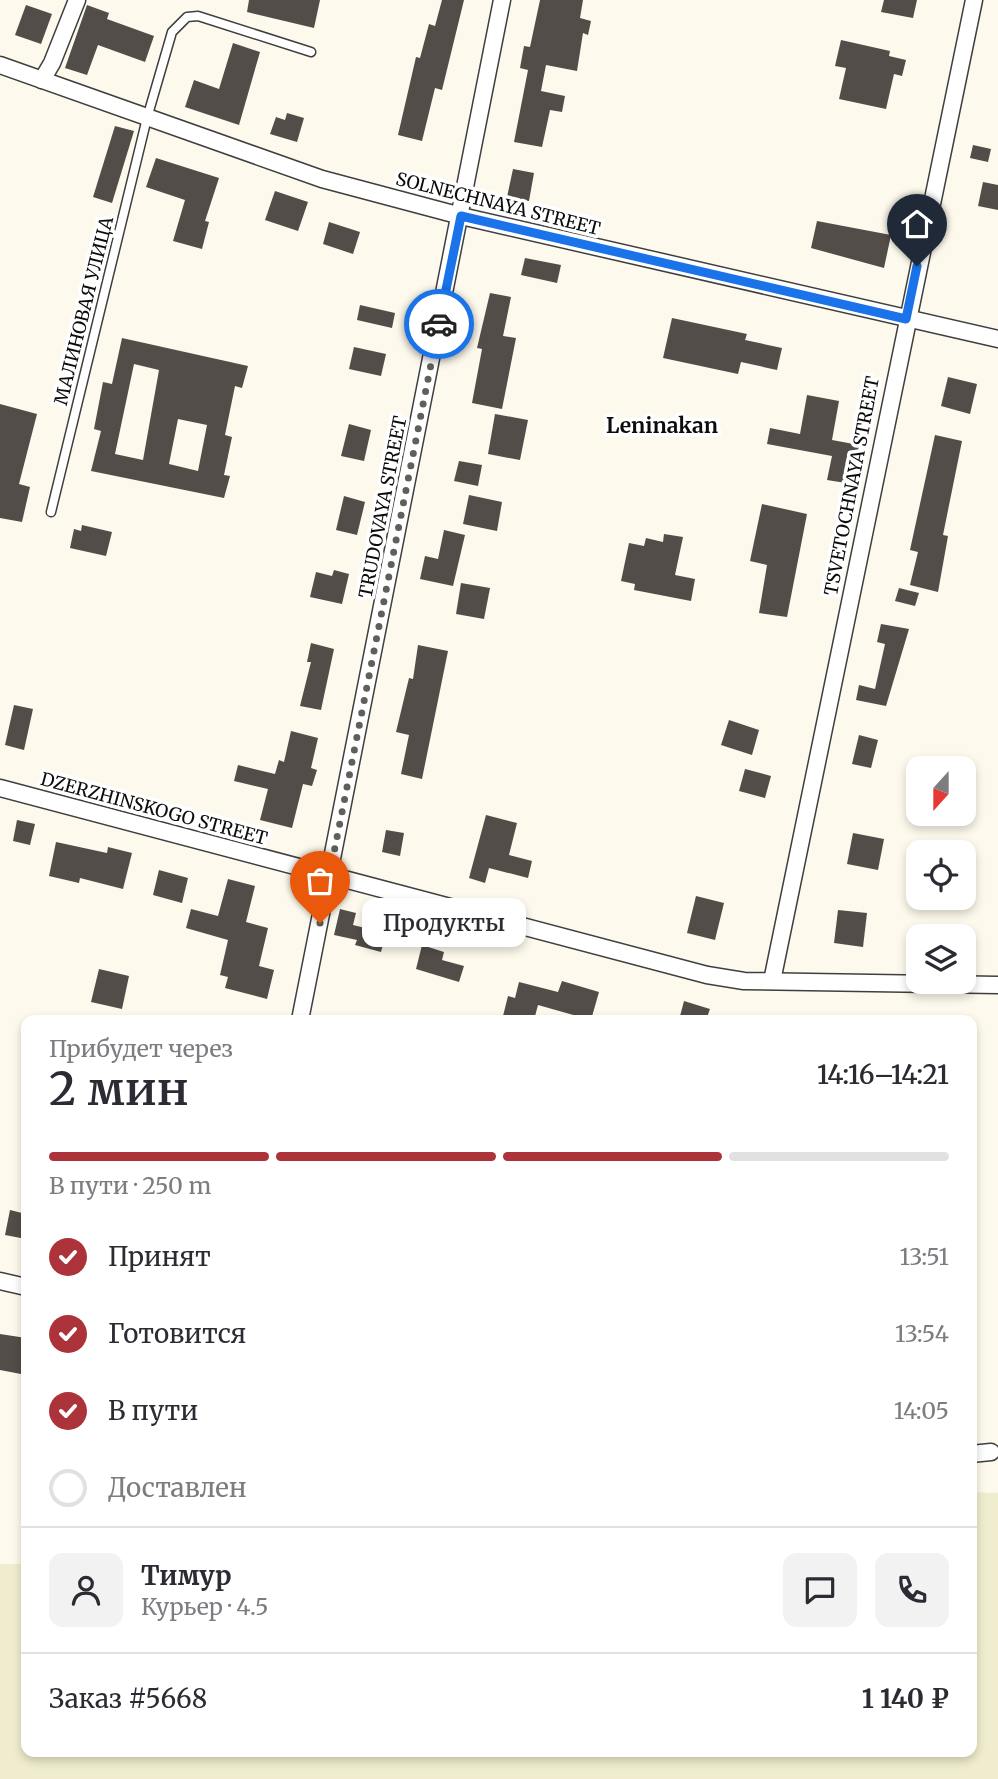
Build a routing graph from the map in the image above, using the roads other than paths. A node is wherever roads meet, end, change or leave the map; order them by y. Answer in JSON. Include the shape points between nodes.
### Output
{"nodes":[{"id":1,"x":77,"y":0,"type":"edge"},
{"id":2,"x":502,"y":0,"type":"edge"},
{"id":3,"x":974,"y":0,"type":"edge"},
{"id":4,"x":311,"y":52,"type":"dead end"},
{"id":5,"x":0,"y":65,"type":"edge"},
{"id":6,"x":42,"y":80,"type":"junction"},
{"id":7,"x":147,"y":118,"type":"junction"},
{"id":8,"x":461,"y":216,"type":"junction"},
{"id":9,"x":906,"y":319,"type":"junction"},
{"id":10,"x":998,"y":339,"type":"edge"},
{"id":11,"x":51,"y":512,"type":"dead end"},
{"id":12,"x":0,"y":788,"type":"edge"},
{"id":13,"x":329,"y":875,"type":"junction"},
{"id":14,"x":772,"y":981,"type":"junction"},
{"id":15,"x":998,"y":985,"type":"edge"},
{"id":16,"x":301,"y":1015,"type":"edge"},
{"id":17,"x":0,"y":1281,"type":"edge"},
{"id":18,"x":21,"y":1286,"type":"edge"},
{"id":19,"x":991,"y":1452,"type":"dead end"},
{"id":20,"x":977,"y":1453,"type":"edge"}],
"edges":[{"from":1,"to":6,"type":"street"},
{"from":2,"to":8,"type":"street","name":"TRUDOVAYA STREET"},
{"from":3,"to":9,"type":"street","name":"TSVETOCHNAYA STREET"},
{"from":4,"to":7,"type":"lane","name":"МАЛИНОВАЯ УЛИЦА","via":[[212,20],[187,17],[172,32]]},
{"from":5,"to":6,"type":"street","name":"SOLNECHNAYA STREET"},
{"from":6,"to":7,"type":"street","name":"SOLNECHNAYA STREET"},
{"from":7,"to":8,"type":"street","name":"SOLNECHNAYA STREET","via":[[322,179]]},
{"from":7,"to":11,"type":"lane","name":"МАЛИНОВАЯ УЛИЦА"},
{"from":8,"to":9,"type":"street","name":"SOLNECHNAYA STREET"},
{"from":8,"to":13,"type":"street","name":"TRUDOVAYA STREET"},
{"from":9,"to":10,"type":"street","name":"SOLNECHNAYA STREET"},
{"from":9,"to":14,"type":"street","name":"TSVETOCHNAYA STREET"},
{"from":12,"to":13,"type":"street","name":"DZERZHINSKOGO STREET"},
{"from":13,"to":14,"type":"street","name":"DZERZHINSKOGO STREET","via":[[707,975]]},
{"from":13,"to":16,"type":"street","name":"TRUDOVAYA STREET"},
{"from":14,"to":15,"type":"street","name":"DZERZHINSKOGO STREET"},
{"from":17,"to":18,"type":"street"},
{"from":19,"to":20,"type":"street"}]}
